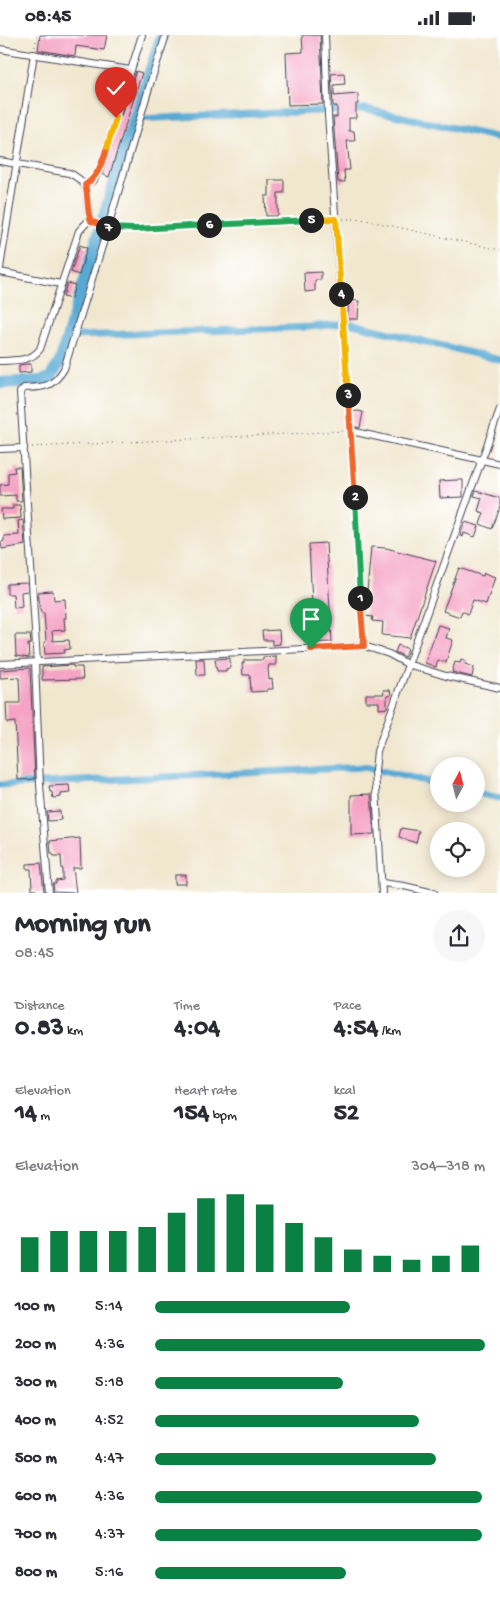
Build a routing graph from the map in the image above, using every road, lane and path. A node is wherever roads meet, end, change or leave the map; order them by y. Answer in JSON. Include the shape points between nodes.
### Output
{"nodes":[{"id":1,"x":37,"y":35,"type":"edge"},
{"id":2,"x":142,"y":35,"type":"edge"},
{"id":3,"x":166,"y":35,"type":"edge"},
{"id":4,"x":325,"y":35,"type":"edge"},
{"id":5,"x":0,"y":49,"type":"edge"},
{"id":6,"x":34,"y":54,"type":"junction"},
{"id":7,"x":130,"y":70,"type":"junction"},
{"id":8,"x":0,"y":161,"type":"edge"},
{"id":9,"x":16,"y":163,"type":"junction"},
{"id":10,"x":85,"y":185,"type":"junction"},
{"id":11,"x":90,"y":219,"type":"junction"},
{"id":12,"x":336,"y":219,"type":"junction"},
{"id":13,"x":106,"y":228,"type":"junction"},
{"id":14,"x":500,"y":250,"type":"edge"},
{"id":15,"x":0,"y":268,"type":"edge"},
{"id":16,"x":0,"y":272,"type":"edge"},
{"id":17,"x":61,"y":284,"type":"junction"},
{"id":18,"x":343,"y":327,"type":"joint"},
{"id":19,"x":0,"y":361,"type":"edge"},
{"id":20,"x":500,"y":409,"type":"edge"},
{"id":21,"x":350,"y":431,"type":"junction"},
{"id":22,"x":24,"y":447,"type":"junction"},
{"id":23,"x":0,"y":449,"type":"edge"},
{"id":24,"x":481,"y":460,"type":"junction"},
{"id":25,"x":500,"y":464,"type":"edge"},
{"id":26,"x":364,"y":646,"type":"junction"},
{"id":27,"x":36,"y":662,"type":"junction"},
{"id":28,"x":0,"y":663,"type":"edge"},
{"id":29,"x":407,"y":664,"type":"junction"},
{"id":30,"x":500,"y":688,"type":"edge"},
{"id":31,"x":382,"y":883,"type":"junction"},
{"id":32,"x":49,"y":893,"type":"edge"},
{"id":33,"x":382,"y":893,"type":"edge"},
{"id":34,"x":434,"y":893,"type":"edge"}],
"edges":[{"from":1,"to":6,"type":"path"},
{"from":2,"to":7,"type":"street"},
{"from":3,"to":13,"type":"street"},
{"from":4,"to":12,"type":"street"},
{"from":5,"to":6,"type":"street"},
{"from":6,"to":7,"type":"street"},
{"from":6,"to":9,"type":"street"},
{"from":7,"to":10,"type":"street","via":[[101,165],[94,180]]},
{"from":8,"to":9,"type":"street"},
{"from":9,"to":10,"type":"street","via":[[69,173]]},
{"from":9,"to":15,"type":"street"},
{"from":10,"to":11,"type":"street"},
{"from":11,"to":13,"type":"street"},
{"from":11,"to":17,"type":"street","via":[[79,231]]},
{"from":12,"to":13,"type":"path"},
{"from":12,"to":14,"type":"path","via":[[361,219]]},
{"from":12,"to":18,"type":"street"},
{"from":13,"to":22,"type":"street","via":[[64,369],[49,386],[24,387],[20,393]]},
{"from":16,"to":17,"type":"street"},
{"from":17,"to":19,"type":"street","via":[[36,355]]},
{"from":18,"to":21,"type":"path"},
{"from":20,"to":24,"type":"street"},
{"from":21,"to":22,"type":"path"},
{"from":21,"to":24,"type":"street"},
{"from":21,"to":26,"type":"path"},
{"from":22,"to":23,"type":"street"},
{"from":22,"to":27,"type":"street"},
{"from":24,"to":25,"type":"street"},
{"from":24,"to":29,"type":"street"},
{"from":26,"to":27,"type":"street"},
{"from":26,"to":29,"type":"street"},
{"from":27,"to":28,"type":"street"},
{"from":27,"to":32,"type":"street","via":[[40,782]]},
{"from":29,"to":30,"type":"street"},
{"from":29,"to":31,"type":"street","via":[[377,751],[375,771]]},
{"from":31,"to":33,"type":"street"},
{"from":31,"to":34,"type":"street"}]}
